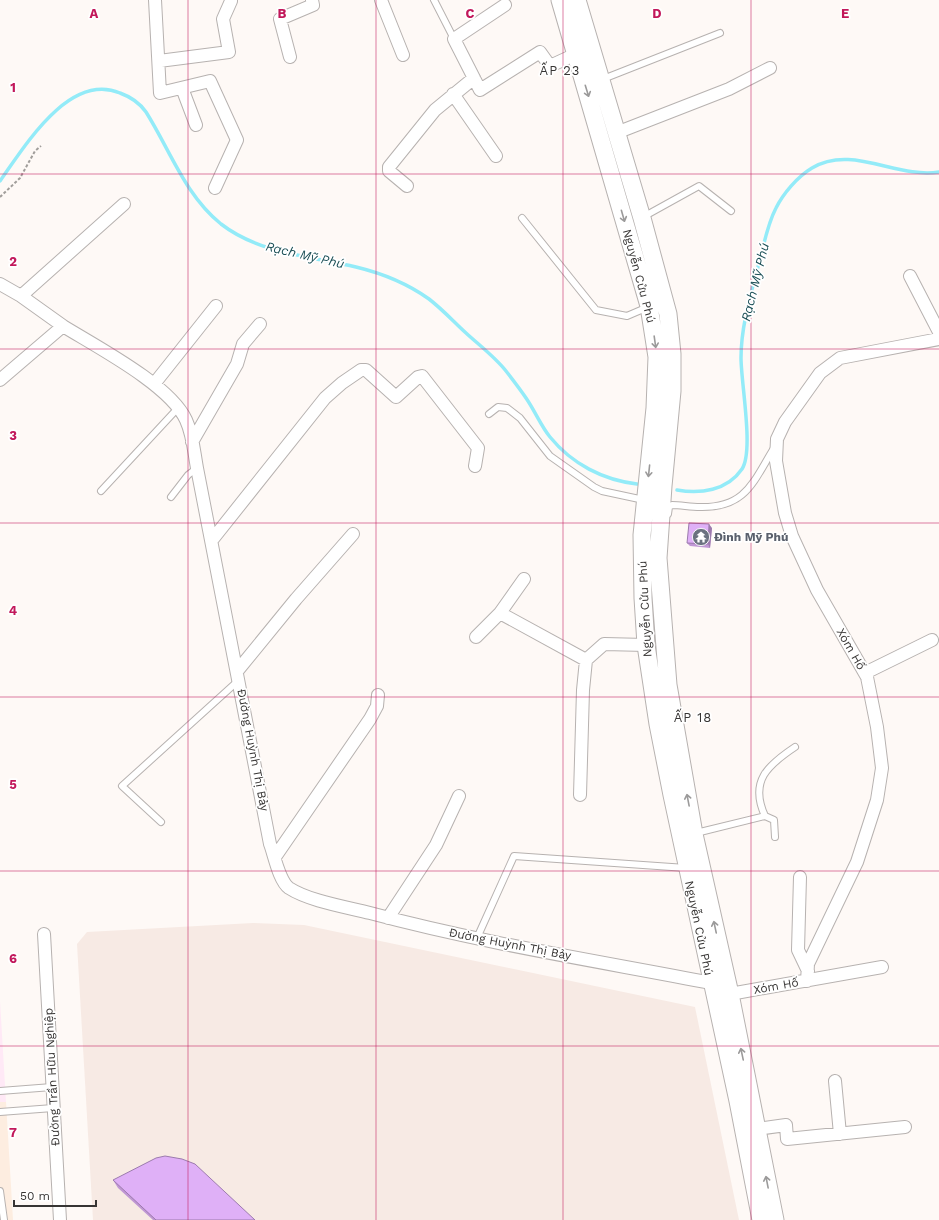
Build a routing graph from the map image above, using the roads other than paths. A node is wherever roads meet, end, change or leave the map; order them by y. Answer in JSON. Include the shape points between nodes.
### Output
{"nodes":[{"id":1,"x":155,"y":0,"type":"edge"},
{"id":2,"x":312,"y":0,"type":"edge"},
{"id":3,"x":381,"y":0,"type":"edge"},
{"id":4,"x":434,"y":0,"type":"edge"},
{"id":5,"x":560,"y":0,"type":"edge"},
{"id":6,"x":577,"y":0,"type":"edge"},
{"id":7,"x":232,"y":1,"type":"dead end"},
{"id":8,"x":505,"y":5,"type":"dead end"},
{"id":9,"x":720,"y":33,"type":"dead end"},
{"id":10,"x":454,"y":39,"type":"junction"},
{"id":11,"x":576,"y":54,"type":"junction"},
{"id":12,"x":403,"y":55,"type":"dead end"},
{"id":13,"x":290,"y":57,"type":"dead end"},
{"id":14,"x":159,"y":61,"type":"junction"},
{"id":15,"x":770,"y":68,"type":"dead end"},
{"id":16,"x":474,"y":78,"type":"junction"},
{"id":17,"x":601,"y":79,"type":"junction"},
{"id":18,"x":182,"y":88,"type":"junction"},
{"id":19,"x":452,"y":94,"type":"junction"},
{"id":20,"x":196,"y":125,"type":"dead end"},
{"id":21,"x":616,"y":132,"type":"junction"},
{"id":22,"x":496,"y":156,"type":"dead end"},
{"id":23,"x":407,"y":186,"type":"dead end"},
{"id":24,"x":215,"y":188,"type":"dead end"},
{"id":25,"x":124,"y":204,"type":"dead end"},
{"id":26,"x":731,"y":211,"type":"dead end"},
{"id":27,"x":522,"y":218,"type":"dead end"},
{"id":28,"x":642,"y":218,"type":"junction"},
{"id":29,"x":910,"y":276,"type":"dead end"},
{"id":30,"x":0,"y":284,"type":"edge"},
{"id":31,"x":21,"y":296,"type":"junction"},
{"id":32,"x":216,"y":306,"type":"dead end"},
{"id":33,"x":649,"y":306,"type":"junction"},
{"id":34,"x":260,"y":324,"type":"dead end"},
{"id":35,"x":64,"y":326,"type":"junction"},
{"id":36,"x":939,"y":332,"type":"edge"},
{"id":37,"x":939,"y":339,"type":"edge"},
{"id":38,"x":0,"y":380,"type":"edge"},
{"id":39,"x":154,"y":384,"type":"junction"},
{"id":40,"x":178,"y":408,"type":"junction"},
{"id":41,"x":489,"y":414,"type":"dead end"},
{"id":42,"x":192,"y":442,"type":"junction"},
{"id":43,"x":775,"y":447,"type":"junction"},
{"id":44,"x":475,"y":466,"type":"dead end"},
{"id":45,"x":198,"y":468,"type":"junction"},
{"id":46,"x":101,"y":491,"type":"dead end"},
{"id":47,"x":171,"y":497,"type":"dead end"},
{"id":48,"x":646,"y":501,"type":"junction"},
{"id":49,"x":353,"y":534,"type":"dead end"},
{"id":50,"x":212,"y":540,"type":"junction"},
{"id":51,"x":658,"y":558,"type":"junction"},
{"id":52,"x":524,"y":579,"type":"dead end"},
{"id":53,"x":500,"y":613,"type":"junction"},
{"id":54,"x":476,"y":637,"type":"dead end"},
{"id":55,"x":932,"y":640,"type":"dead end"},
{"id":56,"x":646,"y":645,"type":"junction"},
{"id":57,"x":586,"y":660,"type":"junction"},
{"id":58,"x":865,"y":673,"type":"junction"},
{"id":59,"x":239,"y":675,"type":"junction"},
{"id":60,"x":378,"y":695,"type":"dead end"},
{"id":61,"x":795,"y":747,"type":"dead end"},
{"id":62,"x":580,"y":795,"type":"dead end"},
{"id":63,"x":459,"y":796,"type":"dead end"},
{"id":64,"x":765,"y":816,"type":"junction"},
{"id":65,"x":161,"y":822,"type":"dead end"},
{"id":66,"x":694,"y":834,"type":"junction"},
{"id":67,"x":775,"y":837,"type":"dead end"},
{"id":68,"x":275,"y":857,"type":"junction"},
{"id":69,"x":686,"y":868,"type":"junction"},
{"id":70,"x":800,"y":877,"type":"dead end"},
{"id":71,"x":388,"y":918,"type":"junction"},
{"id":72,"x":44,"y":934,"type":"dead end"},
{"id":73,"x":477,"y":938,"type":"junction"},
{"id":74,"x":882,"y":967,"type":"dead end"},
{"id":75,"x":808,"y":976,"type":"junction"},
{"id":76,"x":711,"y":983,"type":"junction"},
{"id":77,"x":730,"y":994,"type":"junction"},
{"id":78,"x":835,"y":1081,"type":"dead end"},
{"id":79,"x":52,"y":1086,"type":"junction"},
{"id":80,"x":0,"y":1091,"type":"edge"},
{"id":81,"x":54,"y":1108,"type":"junction"},
{"id":82,"x":0,"y":1112,"type":"edge"},
{"id":83,"x":905,"y":1126,"type":"dead end"},
{"id":84,"x":757,"y":1129,"type":"junction"},
{"id":85,"x":840,"y":1134,"type":"junction"},
{"id":86,"x":0,"y":1190,"type":"edge"},
{"id":87,"x":4,"y":1220,"type":"edge"},
{"id":88,"x":60,"y":1220,"type":"edge"},
{"id":89,"x":761,"y":1220,"type":"edge"},
{"id":90,"x":775,"y":1220,"type":"edge"}],
"edges":[{"from":1,"to":14,"type":"street"},
{"from":2,"to":13,"type":"street","via":[[313,4],[280,19]]},
{"from":3,"to":12,"type":"street"},
{"from":4,"to":10,"type":"lane"},
{"from":5,"to":11,"type":"main road","name":"Nguyễn Cửu Phú"},
{"from":6,"to":17,"type":"main road","name":"Nguyễn Cửu Phú"},
{"from":7,"to":14,"type":"street","via":[[223,19],[229,52]]},
{"from":8,"to":10,"type":"street"},
{"from":9,"to":17,"type":"lane"},
{"from":10,"to":16,"type":"street"},
{"from":11,"to":16,"type":"street","via":[[550,66],[540,52],[480,90]]},
{"from":11,"to":33,"type":"main road","name":"Nguyễn Cửu Phú","one_way":true},
{"from":14,"to":18,"type":"street","via":[[160,93]]},
{"from":15,"to":21,"type":"street","via":[[729,89]]},
{"from":16,"to":19,"type":"street"},
{"from":17,"to":21,"type":"main road","name":"Nguyễn Cửu Phú"},
{"from":18,"to":20,"type":"street"},
{"from":18,"to":24,"type":"street","via":[[210,81],[237,140]]},
{"from":19,"to":22,"type":"street"},
{"from":19,"to":23,"type":"street","via":[[435,110],[390,166],[391,174]]},
{"from":21,"to":28,"type":"main road","name":"Nguyễn Cửu Phú"},
{"from":25,"to":31,"type":"street"},
{"from":26,"to":28,"type":"lane","via":[[698,186]]},
{"from":27,"to":33,"type":"lane","via":[[596,310],[627,316]]},
{"from":28,"to":51,"type":"main road","name":"Nguyễn Cửu Phú","via":[[668,314],[672,354],[672,391]]},
{"from":29,"to":36,"type":"street"},
{"from":30,"to":31,"type":"street","name":"Đường Huỳnh Thị Bảy"},
{"from":31,"to":35,"type":"street","name":"Đường Huỳnh Thị Bảy"},
{"from":32,"to":39,"type":"street"},
{"from":33,"to":48,"type":"main road","name":"Nguyễn Cửu Phú","one_way":true,"via":[[657,357]]},
{"from":34,"to":42,"type":"street","via":[[243,344],[237,364]]},
{"from":35,"to":38,"type":"street"},
{"from":35,"to":39,"type":"street","name":"Đường Huỳnh Thị Bảy"},
{"from":37,"to":43,"type":"street","name":"Xóm Hố","via":[[840,358],[820,373],[785,422]]},
{"from":39,"to":40,"type":"street","name":"Đường Huỳnh Thị Bảy"},
{"from":40,"to":42,"type":"street","name":"Đường Huỳnh Thị Bảy","via":[[185,419]]},
{"from":40,"to":46,"type":"lane"},
{"from":41,"to":48,"type":"lane","via":[[498,407],[506,407],[520,418],[550,456],[594,487]]},
{"from":42,"to":45,"type":"street","name":"Đường Huỳnh Thị Bảy"},
{"from":43,"to":51,"type":"lane","via":[[750,487],[734,502],[704,507],[670,506],[665,550]]},
{"from":43,"to":58,"type":"street","name":"Xóm Hố","via":[[785,513],[792,536],[817,590]]},
{"from":44,"to":50,"type":"street","via":[[478,448],[422,376],[396,397],[367,370],[361,370],[342,382],[325,398]]},
{"from":45,"to":47,"type":"lane","via":[[188,475]]},
{"from":45,"to":50,"type":"street","name":"Đường Huỳnh Thị Bảy"},
{"from":48,"to":56,"type":"main road","name":"Nguyễn Cửu Phú","via":[[642,535],[642,598]]},
{"from":49,"to":59,"type":"street","via":[[296,599]]},
{"from":50,"to":59,"type":"street","name":"Đường Huỳnh Thị Bảy"},
{"from":66,"to":51,"type":"main road","name":"Nguyễn Cửu Phú","one_way":true,"via":[[668,685]]},
{"from":52,"to":53,"type":"street"},
{"from":53,"to":54,"type":"street"},
{"from":53,"to":57,"type":"street"},
{"from":55,"to":58,"type":"street"},
{"from":56,"to":57,"type":"street","via":[[604,644]]},
{"from":56,"to":69,"type":"main road","name":"Nguyễn Cửu Phú","via":[[658,724]]},
{"from":57,"to":62,"type":"street"},
{"from":58,"to":75,"type":"street","name":"Xóm Hố","via":[[877,727],[882,768],[877,800],[857,862],[808,964]]},
{"from":59,"to":65,"type":"lane","via":[[122,786]]},
{"from":59,"to":68,"type":"street","name":"Đường Huỳnh Thị Bảy","via":[[270,844]]},
{"from":60,"to":68,"type":"street","via":[[377,706],[370,719]]},
{"from":61,"to":64,"type":"lane","via":[[775,760],[766,770],[761,782],[760,795]]},
{"from":63,"to":71,"type":"street","via":[[436,846]]},
{"from":64,"to":66,"type":"lane"},
{"from":64,"to":67,"type":"lane","via":[[774,820]]},
{"from":77,"to":66,"type":"main road","name":"Nguyễn Cửu Phú","one_way":true},
{"from":68,"to":71,"type":"street","name":"Đường Huỳnh Thị Bảy","via":[[279,872],[288,887],[310,897]]},
{"from":69,"to":73,"type":"lane","via":[[514,856]]},
{"from":69,"to":76,"type":"main road","name":"Nguyễn Cửu Phú"},
{"from":70,"to":75,"type":"street","via":[[798,950]]},
{"from":71,"to":73,"type":"street","name":"Đường Huỳnh Thị Bảy"},
{"from":72,"to":79,"type":"street","name":"Đường Trần Hữu Nghiệp"},
{"from":73,"to":76,"type":"street","name":"Đường Huỳnh Thị Bảy"},
{"from":74,"to":75,"type":"street"},
{"from":75,"to":77,"type":"street","name":"Xóm Hố"},
{"from":76,"to":77,"type":"main road"},
{"from":76,"to":89,"type":"main road","name":"Nguyễn Cửu Phú","via":[[738,1101]]},
{"from":84,"to":77,"type":"main road","name":"Nguyễn Cửu Phú","one_way":true},
{"from":78,"to":85,"type":"street"},
{"from":79,"to":80,"type":"lane"},
{"from":79,"to":81,"type":"street","name":"Đường Trần Hữu Nghiệp"},
{"from":81,"to":82,"type":"lane"},
{"from":81,"to":88,"type":"street","name":"Đường Trần Hữu Nghiệp"},
{"from":83,"to":85,"type":"street"},
{"from":84,"to":85,"type":"street","via":[[786,1125],[787,1139]]},
{"from":90,"to":84,"type":"main road","name":"Nguyễn Cửu Phú","one_way":true},
{"from":86,"to":87,"type":"lane"}]}
